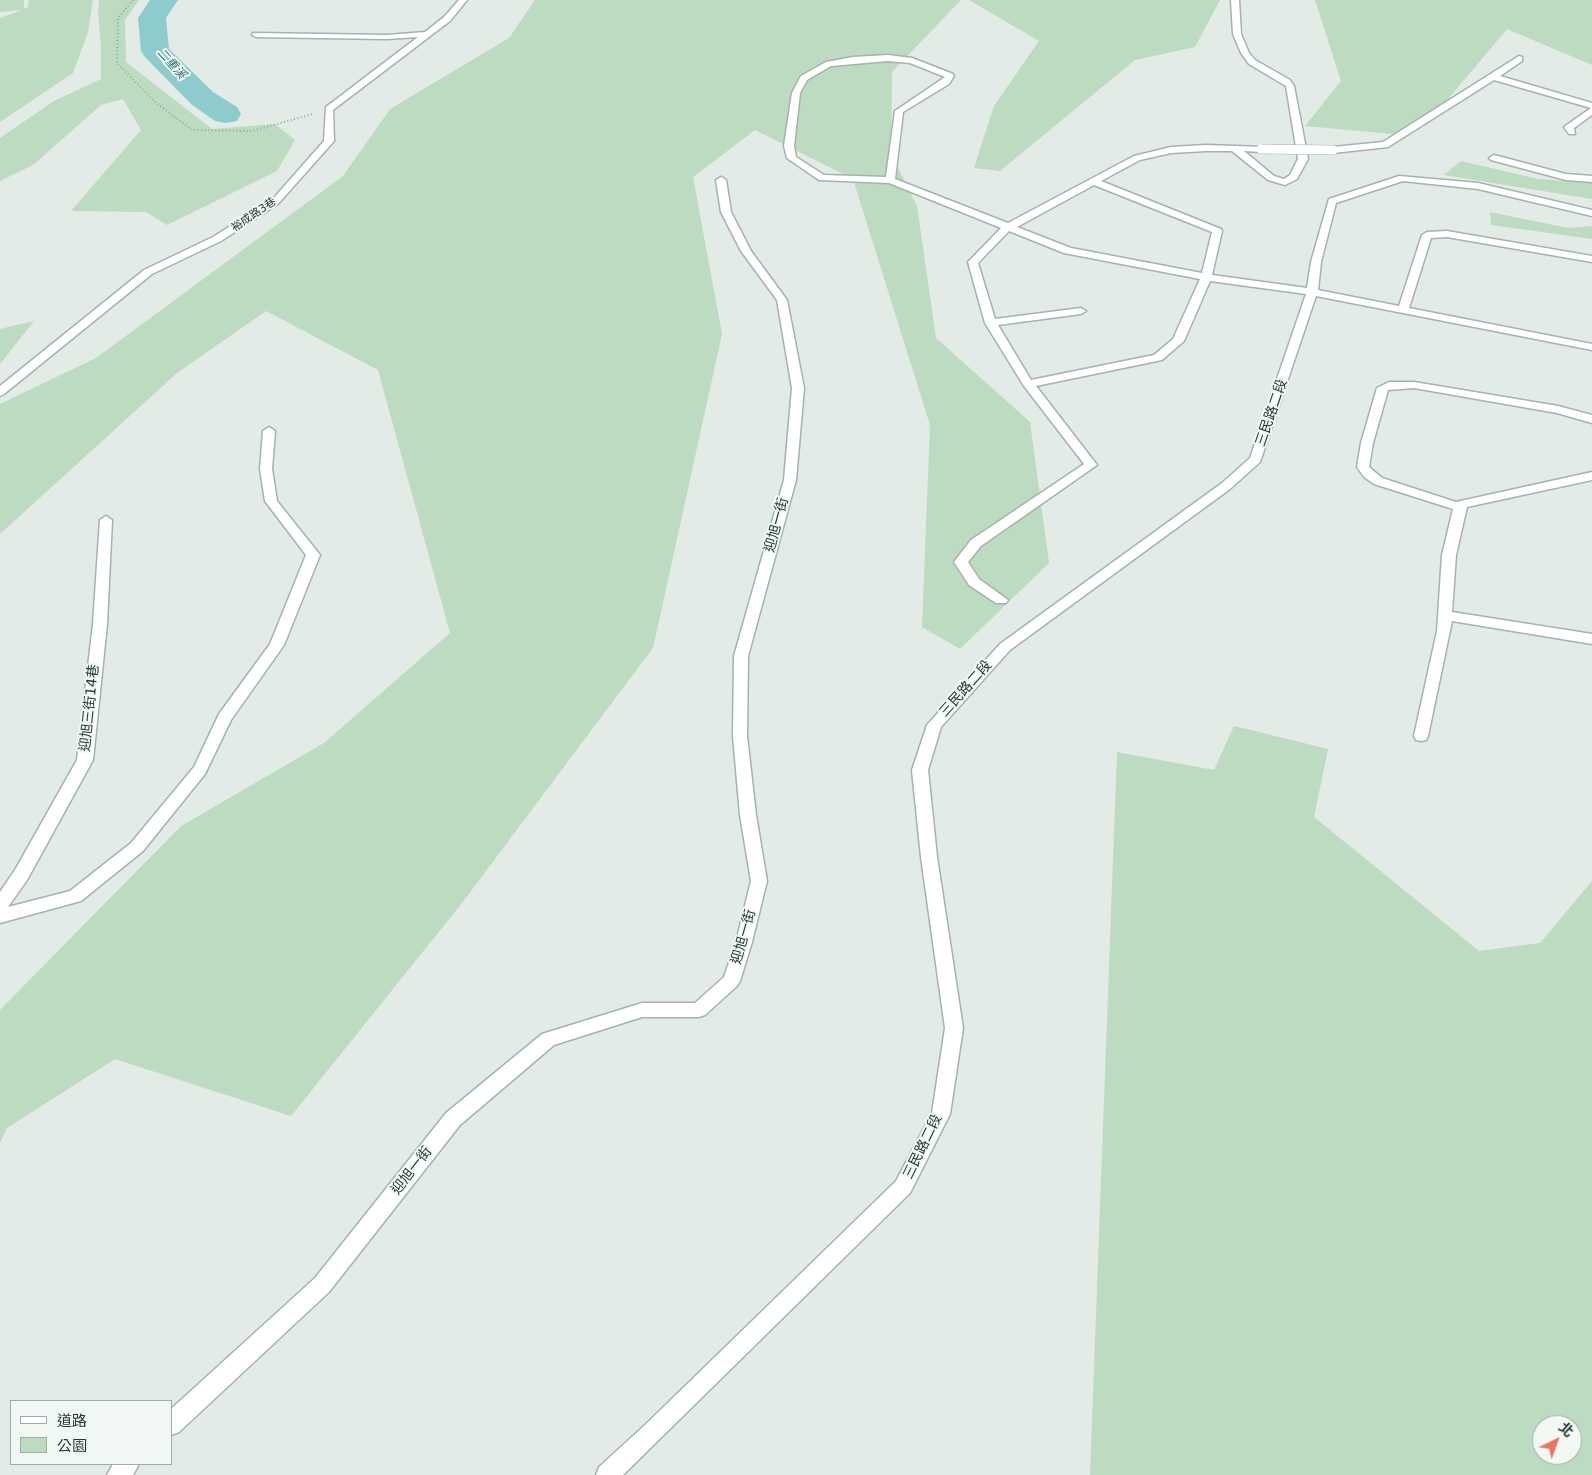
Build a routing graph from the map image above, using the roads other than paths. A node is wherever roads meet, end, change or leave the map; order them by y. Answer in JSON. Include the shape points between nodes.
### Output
{"nodes":[{"id":1,"x":463,"y":0,"type":"edge"},
{"id":2,"x":1235,"y":0,"type":"edge"},
{"id":3,"x":428,"y":33,"type":"junction"},
{"id":4,"x":256,"y":35,"type":"dead end"},
{"id":5,"x":1519,"y":60,"type":"dead end"},
{"id":6,"x":1492,"y":77,"type":"junction"},
{"id":7,"x":1592,"y":106,"type":"edge"},
{"id":8,"x":1592,"y":111,"type":"edge"},
{"id":9,"x":1572,"y":132,"type":"dead end"},
{"id":10,"x":1235,"y":149,"type":"junction"},
{"id":11,"x":1494,"y":158,"type":"dead end"},
{"id":12,"x":1592,"y":179,"type":"edge"},
{"id":13,"x":721,"y":180,"type":"dead end"},
{"id":14,"x":890,"y":180,"type":"junction"},
{"id":15,"x":1095,"y":182,"type":"junction"},
{"id":16,"x":1592,"y":213,"type":"edge"},
{"id":17,"x":1007,"y":228,"type":"junction"},
{"id":18,"x":1592,"y":259,"type":"edge"},
{"id":19,"x":1206,"y":277,"type":"junction"},
{"id":20,"x":1312,"y":292,"type":"junction"},
{"id":21,"x":1403,"y":310,"type":"junction"},
{"id":22,"x":1081,"y":311,"type":"dead end"},
{"id":23,"x":991,"y":324,"type":"junction"},
{"id":24,"x":1592,"y":348,"type":"edge"},
{"id":25,"x":1028,"y":384,"type":"junction"},
{"id":26,"x":0,"y":392,"type":"edge"},
{"id":27,"x":1592,"y":419,"type":"edge"},
{"id":28,"x":269,"y":431,"type":"dead end"},
{"id":29,"x":1592,"y":476,"type":"edge"},
{"id":30,"x":1460,"y":507,"type":"junction"},
{"id":31,"x":106,"y":520,"type":"dead end"},
{"id":32,"x":1001,"y":600,"type":"dead end"},
{"id":33,"x":1445,"y":615,"type":"junction"},
{"id":34,"x":1592,"y":639,"type":"edge"},
{"id":35,"x":1421,"y":736,"type":"dead end"},
{"id":36,"x":0,"y":905,"type":"edge"},
{"id":37,"x":0,"y":916,"type":"edge"},
{"id":38,"x":172,"y":1423,"type":"edge"},
{"id":39,"x":127,"y":1465,"type":"edge"},
{"id":40,"x":118,"y":1475,"type":"edge"},
{"id":41,"x":607,"y":1475,"type":"edge"}],
"edges":[{"from":1,"to":3,"type":"street","via":[[447,19]]},
{"from":2,"to":10,"type":"street","via":[[1237,34],[1245,53],[1252,62],[1290,86],[1303,163],[1289,181],[1278,181]]},
{"from":3,"to":4,"type":"street","via":[[387,37]]},
{"from":3,"to":26,"type":"street","name":"裕成路3巷","via":[[329,109],[329,141],[275,202],[217,239],[148,272]]},
{"from":5,"to":6,"type":"street"},
{"from":6,"to":7,"type":"street"},
{"from":6,"to":10,"type":"street","bridge":true,"via":[[1385,145],[1333,150]]},
{"from":8,"to":9,"type":"street","via":[[1569,127]]},
{"from":10,"to":15,"type":"street","via":[[1171,150],[1136,158]]},
{"from":11,"to":12,"type":"street","via":[[1566,177]]},
{"from":13,"to":38,"type":"street","name":"迎旭一街","via":[[726,212],[746,251],[782,300],[798,388],[790,480],[741,656],[740,736],[759,881],[731,981],[699,1010],[642,1010],[548,1039],[453,1119],[322,1285]]},
{"from":14,"to":14,"type":"street","via":[[822,178],[792,158],[789,146],[796,93],[804,78],[829,64],[888,58],[912,61],[950,76],[946,82],[899,111]]},
{"from":14,"to":17,"type":"street"},
{"from":15,"to":17,"type":"street"},
{"from":15,"to":19,"type":"street","via":[[1216,231]]},
{"from":16,"to":20,"type":"street","name":"三民路二段","via":[[1478,186],[1402,178],[1332,200]]},
{"from":17,"to":19,"type":"street","via":[[1068,251]]},
{"from":17,"to":23,"type":"street","via":[[973,262]]},
{"from":18,"to":21,"type":"street","via":[[1447,234],[1426,234]]},
{"from":19,"to":20,"type":"street"},
{"from":19,"to":25,"type":"street","via":[[1178,341],[1158,358]]},
{"from":20,"to":21,"type":"street"},
{"from":20,"to":41,"type":"street","name":"三民路二段","via":[[1256,459],[1226,486],[1005,647],[934,725],[920,770],[954,1028],[941,1114],[903,1187]]},
{"from":21,"to":24,"type":"street"},
{"from":22,"to":23,"type":"street"},
{"from":23,"to":25,"type":"street"},
{"from":25,"to":32,"type":"street","via":[[1091,465],[976,543],[961,562],[974,582]]},
{"from":27,"to":30,"type":"street","via":[[1558,410],[1414,386],[1389,385],[1383,388],[1363,467],[1378,481]]},
{"from":28,"to":37,"type":"street","via":[[266,469],[270,501],[313,555],[277,645],[224,718],[200,770],[137,847],[75,896]]},
{"from":29,"to":30,"type":"street","via":[[1461,504]]},
{"from":30,"to":33,"type":"street","via":[[1449,555]]},
{"from":31,"to":36,"type":"street","name":"迎旭三街14巷","via":[[100,624],[85,760],[21,875]]},
{"from":33,"to":34,"type":"street"},
{"from":33,"to":35,"type":"street"},
{"from":39,"to":40,"type":"street"}]}
